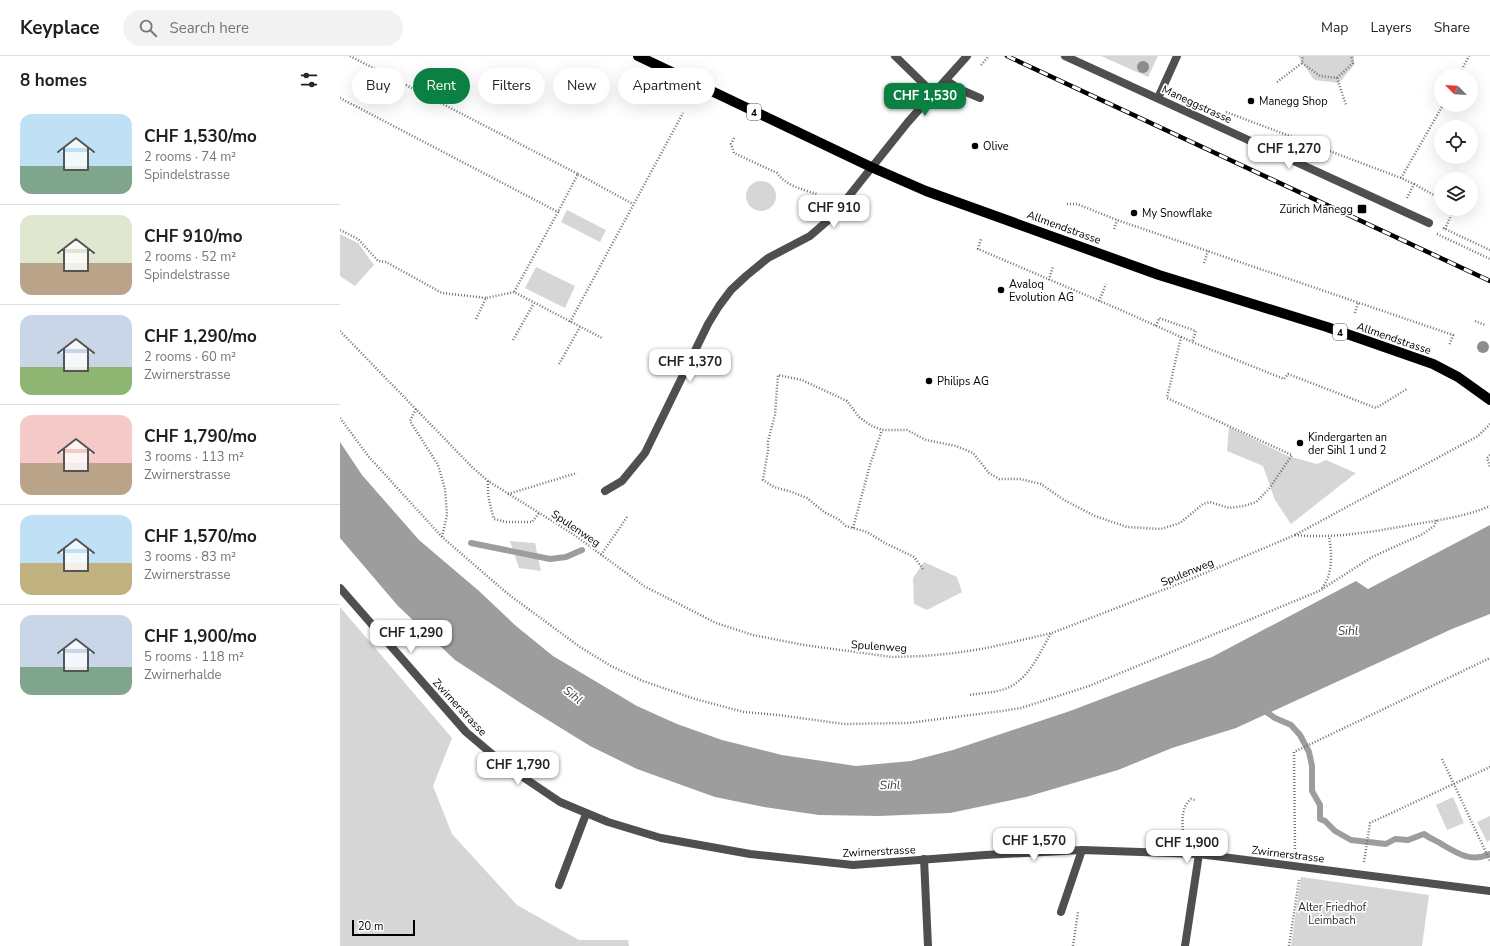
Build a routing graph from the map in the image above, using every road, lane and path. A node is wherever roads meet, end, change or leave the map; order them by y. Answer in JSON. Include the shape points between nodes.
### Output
{"nodes":[{"id":1,"x":350,"y":56,"type":"edge"},
{"id":2,"x":638,"y":56,"type":"edge"},
{"id":3,"x":895,"y":56,"type":"edge"},
{"id":4,"x":967,"y":56,"type":"edge"},
{"id":5,"x":989,"y":56,"type":"edge"},
{"id":6,"x":1065,"y":56,"type":"edge"},
{"id":7,"x":1177,"y":56,"type":"edge"},
{"id":8,"x":1303,"y":56,"type":"edge"},
{"id":9,"x":1351,"y":56,"type":"edge"},
{"id":10,"x":1469,"y":56,"type":"edge"},
{"id":11,"x":1302,"y":63,"type":"junction"},
{"id":12,"x":981,"y":65,"type":"dead end"},
{"id":13,"x":1463,"y":68,"type":"edge"},
{"id":14,"x":1338,"y":78,"type":"junction"},
{"id":15,"x":946,"y":80,"type":"junction"},
{"id":16,"x":1276,"y":82,"type":"dead end"},
{"id":17,"x":933,"y":93,"type":"junction"},
{"id":18,"x":340,"y":98,"type":"edge"},
{"id":19,"x":980,"y":98,"type":"dead end"},
{"id":20,"x":1158,"y":98,"type":"junction"},
{"id":21,"x":1346,"y":105,"type":"dead end"},
{"id":22,"x":1222,"y":110,"type":"dead end"},
{"id":23,"x":1439,"y":112,"type":"edge"},
{"id":24,"x":682,"y":113,"type":"dead end"},
{"id":25,"x":734,"y":138,"type":"dead end"},
{"id":26,"x":871,"y":167,"type":"junction"},
{"id":27,"x":578,"y":174,"type":"junction"},
{"id":28,"x":1401,"y":178,"type":"junction"},
{"id":29,"x":1414,"y":184,"type":"junction"},
{"id":30,"x":817,"y":194,"type":"dead end"},
{"id":31,"x":1434,"y":196,"type":"edge"},
{"id":32,"x":633,"y":204,"type":"junction"},
{"id":33,"x":1067,"y":204,"type":"dead end"},
{"id":34,"x":1401,"y":211,"type":"junction"},
{"id":35,"x":558,"y":212,"type":"junction"},
{"id":36,"x":1451,"y":216,"type":"edge"},
{"id":37,"x":1118,"y":220,"type":"junction"},
{"id":38,"x":1429,"y":223,"type":"joint"},
{"id":39,"x":340,"y":230,"type":"edge"},
{"id":40,"x":1114,"y":230,"type":"dead end"},
{"id":41,"x":981,"y":239,"type":"dead end"},
{"id":42,"x":1490,"y":250,"type":"edge"},
{"id":43,"x":1208,"y":251,"type":"junction"},
{"id":44,"x":1490,"y":260,"type":"edge"},
{"id":45,"x":1204,"y":263,"type":"dead end"},
{"id":46,"x":1054,"y":266,"type":"dead end"},
{"id":47,"x":1050,"y":280,"type":"junction"},
{"id":48,"x":1106,"y":284,"type":"dead end"},
{"id":49,"x":514,"y":292,"type":"junction"},
{"id":50,"x":486,"y":298,"type":"junction"},
{"id":51,"x":1099,"y":301,"type":"junction"},
{"id":52,"x":534,"y":303,"type":"junction"},
{"id":53,"x":1358,"y":303,"type":"junction"},
{"id":54,"x":1355,"y":313,"type":"dead end"},
{"id":55,"x":476,"y":320,"type":"dead end"},
{"id":56,"x":1475,"y":321,"type":"dead end"},
{"id":57,"x":570,"y":322,"type":"junction"},
{"id":58,"x":1485,"y":325,"type":"dead end"},
{"id":59,"x":1156,"y":326,"type":"junction"},
{"id":60,"x":580,"y":327,"type":"junction"},
{"id":61,"x":340,"y":331,"type":"edge"},
{"id":62,"x":1181,"y":337,"type":"junction"},
{"id":63,"x":602,"y":338,"type":"dead end"},
{"id":64,"x":513,"y":340,"type":"dead end"},
{"id":65,"x":1192,"y":342,"type":"junction"},
{"id":66,"x":1449,"y":346,"type":"dead end"},
{"id":67,"x":559,"y":364,"type":"dead end"},
{"id":68,"x":1407,"y":388,"type":"dead end"},
{"id":69,"x":1490,"y":400,"type":"edge"},
{"id":70,"x":416,"y":409,"type":"junction"},
{"id":71,"x":340,"y":418,"type":"edge"},
{"id":72,"x":1490,"y":424,"type":"edge"},
{"id":73,"x":882,"y":430,"type":"junction"},
{"id":74,"x":1490,"y":455,"type":"edge"},
{"id":75,"x":1490,"y":467,"type":"edge"},
{"id":76,"x":577,"y":473,"type":"dead end"},
{"id":77,"x":488,"y":481,"type":"junction"},
{"id":78,"x":605,"y":491,"type":"dead end"},
{"id":79,"x":508,"y":494,"type":"junction"},
{"id":80,"x":1490,"y":506,"type":"edge"},
{"id":81,"x":539,"y":513,"type":"junction"},
{"id":82,"x":627,"y":517,"type":"dead end"},
{"id":83,"x":1437,"y":520,"type":"junction"},
{"id":84,"x":853,"y":528,"type":"junction"},
{"id":85,"x":1295,"y":535,"type":"junction"},
{"id":86,"x":1329,"y":536,"type":"junction"},
{"id":87,"x":442,"y":537,"type":"junction"},
{"id":88,"x":601,"y":555,"type":"junction"},
{"id":89,"x":923,"y":569,"type":"dead end"},
{"id":90,"x":340,"y":588,"type":"edge"},
{"id":91,"x":1321,"y":590,"type":"junction"},
{"id":92,"x":1052,"y":633,"type":"junction"},
{"id":93,"x":1490,"y":658,"type":"edge"},
{"id":94,"x":970,"y":695,"type":"dead end"},
{"id":95,"x":1442,"y":759,"type":"dead end"},
{"id":96,"x":1490,"y":767,"type":"edge"},
{"id":97,"x":1454,"y":784,"type":"junction"},
{"id":98,"x":1195,"y":800,"type":"dead end"},
{"id":99,"x":586,"y":814,"type":"junction"},
{"id":100,"x":1082,"y":850,"type":"junction"},
{"id":101,"x":1187,"y":853,"type":"junction"},
{"id":102,"x":1199,"y":854,"type":"junction"},
{"id":103,"x":1365,"y":854,"type":"dead end"},
{"id":104,"x":924,"y":859,"type":"junction"},
{"id":105,"x":1490,"y":861,"type":"edge"},
{"id":106,"x":1300,"y":866,"type":"junction"},
{"id":107,"x":1299,"y":877,"type":"dead end"},
{"id":108,"x":559,"y":885,"type":"dead end"},
{"id":109,"x":1490,"y":891,"type":"edge"},
{"id":110,"x":1061,"y":912,"type":"dead end"},
{"id":111,"x":928,"y":946,"type":"edge"},
{"id":112,"x":1185,"y":946,"type":"edge"},
{"id":113,"x":1289,"y":946,"type":"edge"}],
"edges":[{"from":1,"to":27,"type":"path"},
{"from":2,"to":26,"type":"main road","name":"Allmendstrasse","number":"4"},
{"from":3,"to":17,"type":"street"},
{"from":4,"to":15,"type":"street"},
{"from":5,"to":12,"type":"path"},
{"from":6,"to":20,"type":"street","name":"Maneggstrasse"},
{"from":7,"to":20,"type":"street"},
{"from":8,"to":11,"type":"path"},
{"from":9,"to":14,"type":"path","via":[[1352,63]]},
{"from":10,"to":13,"type":"path"},
{"from":11,"to":14,"type":"path","via":[[1320,76]]},
{"from":11,"to":16,"type":"path"},
{"from":14,"to":21,"type":"path"},
{"from":15,"to":17,"type":"street"},
{"from":15,"to":19,"type":"street","via":[[958,89]]},
{"from":17,"to":26,"type":"street"},
{"from":18,"to":35,"type":"path"},
{"from":20,"to":34,"type":"street","name":"Maneggstrasse"},
{"from":22,"to":28,"type":"path"},
{"from":23,"to":28,"type":"path"},
{"from":24,"to":32,"type":"path"},
{"from":25,"to":30,"type":"path","via":[[731,144],[734,152],[777,173],[781,180]]},
{"from":26,"to":69,"type":"main road","name":"Allmendstrasse","number":"4","via":[[926,191],[1159,275],[1328,327],[1433,364],[1458,377]]},
{"from":26,"to":78,"type":"street","via":[[833,216],[810,236],[768,258],[732,290],[708,324],[645,453],[622,481]]},
{"from":27,"to":32,"type":"path"},
{"from":27,"to":35,"type":"path"},
{"from":28,"to":29,"type":"path"},
{"from":29,"to":31,"type":"path"},
{"from":29,"to":34,"type":"path"},
{"from":32,"to":57,"type":"path"},
{"from":33,"to":37,"type":"path","via":[[1077,204]]},
{"from":34,"to":38,"type":"street","name":"Maneggstrasse"},
{"from":35,"to":49,"type":"path"},
{"from":36,"to":42,"type":"path","via":[[1445,229]]},
{"from":37,"to":40,"type":"path"},
{"from":37,"to":43,"type":"path"},
{"from":38,"to":44,"type":"path","via":[[1432,232]]},
{"from":39,"to":50,"type":"path","via":[[358,239],[378,261],[386,262],[442,293]]},
{"from":41,"to":47,"type":"path","via":[[978,249]]},
{"from":43,"to":45,"type":"path"},
{"from":43,"to":53,"type":"path"},
{"from":46,"to":47,"type":"path"},
{"from":47,"to":51,"type":"path"},
{"from":48,"to":51,"type":"path"},
{"from":49,"to":50,"type":"path"},
{"from":49,"to":52,"type":"path"},
{"from":50,"to":55,"type":"path"},
{"from":51,"to":59,"type":"path"},
{"from":52,"to":57,"type":"path"},
{"from":52,"to":64,"type":"path"},
{"from":53,"to":54,"type":"path"},
{"from":53,"to":66,"type":"path","via":[[1453,335]]},
{"from":56,"to":58,"type":"path"},
{"from":57,"to":60,"type":"path"},
{"from":59,"to":62,"type":"path"},
{"from":59,"to":65,"type":"path","via":[[1159,318],[1196,331]]},
{"from":60,"to":63,"type":"path"},
{"from":60,"to":67,"type":"path"},
{"from":61,"to":70,"type":"path","name":"Spulenweg"},
{"from":62,"to":65,"type":"path"},
{"from":62,"to":73,"type":"path","via":[[1167,398],[1292,455],[1269,489],[1256,502],[1229,508],[1210,502],[1203,504],[1180,523],[1161,529],[1127,527],[1095,516],[1064,500],[1041,484],[1020,479],[999,479],[989,473],[973,453],[956,446],[926,440],[907,430]]},
{"from":65,"to":68,"type":"path","via":[[1284,379],[1288,374],[1376,408]]},
{"from":70,"to":77,"type":"path","name":"Spulenweg"},
{"from":70,"to":87,"type":"path","via":[[410,421],[438,465],[445,489],[447,515]]},
{"from":71,"to":87,"type":"path","via":[[369,457]]},
{"from":72,"to":85,"type":"path","name":"Spulenweg","via":[[1478,436]]},
{"from":73,"to":84,"type":"path"},
{"from":73,"to":84,"type":"path","via":[[859,417],[847,401],[802,380],[778,375],[775,415],[768,441],[763,480],[774,487],[807,498],[824,512]]},
{"from":74,"to":75,"type":"path","via":[[1486,458]]},
{"from":76,"to":79,"type":"path"},
{"from":77,"to":79,"type":"path","name":"Spulenweg"},
{"from":77,"to":81,"type":"path","via":[[494,519],[506,522],[532,522]]},
{"from":79,"to":81,"type":"path","name":"Spulenweg"},
{"from":80,"to":83,"type":"path"},
{"from":81,"to":88,"type":"path","name":"Spulenweg"},
{"from":82,"to":88,"type":"path"},
{"from":83,"to":86,"type":"path"},
{"from":83,"to":91,"type":"path","via":[[1434,526],[1423,534],[1372,557]]},
{"from":84,"to":89,"type":"path","via":[[867,532],[914,557]]},
{"from":85,"to":86,"type":"path"},
{"from":85,"to":92,"type":"path","name":"Spulenweg"},
{"from":86,"to":91,"type":"path","via":[[1332,548],[1331,561]]},
{"from":87,"to":91,"type":"path","via":[[508,594],[580,647],[611,666],[651,683],[744,712],[844,724],[908,723],[1021,708],[1089,686]]},
{"from":88,"to":92,"type":"path","name":"Spulenweg","via":[[644,586],[716,623],[753,635],[804,645],[892,657],[924,656],[986,648]]},
{"from":90,"to":99,"type":"street","name":"Zwirnerstrasse","via":[[466,732],[505,766],[560,802]]},
{"from":92,"to":94,"type":"path","via":[[1030,670],[1016,682],[1002,690]]},
{"from":93,"to":106,"type":"path","via":[[1294,752],[1295,854]]},
{"from":95,"to":97,"type":"path"},
{"from":96,"to":97,"type":"path"},
{"from":97,"to":103,"type":"path","via":[[1370,823]]},
{"from":97,"to":105,"type":"path"},
{"from":98,"to":101,"type":"path","via":[[1191,799],[1185,806],[1182,827]]},
{"from":99,"to":104,"type":"street","name":"Zwirnerstrasse","via":[[661,838],[750,854],[853,866]]},
{"from":99,"to":108,"type":"street"},
{"from":100,"to":101,"type":"street","name":"Zwirnerstrasse"},
{"from":100,"to":104,"type":"street","name":"Zwirnerstrasse"},
{"from":100,"to":110,"type":"street"},
{"from":101,"to":102,"type":"street","name":"Zwirnerstrasse"},
{"from":102,"to":106,"type":"street","name":"Zwirnerstrasse"},
{"from":102,"to":112,"type":"street"},
{"from":104,"to":111,"type":"street"},
{"from":106,"to":109,"type":"street","name":"Zwirnerstrasse"},
{"from":107,"to":113,"type":"path"}]}
